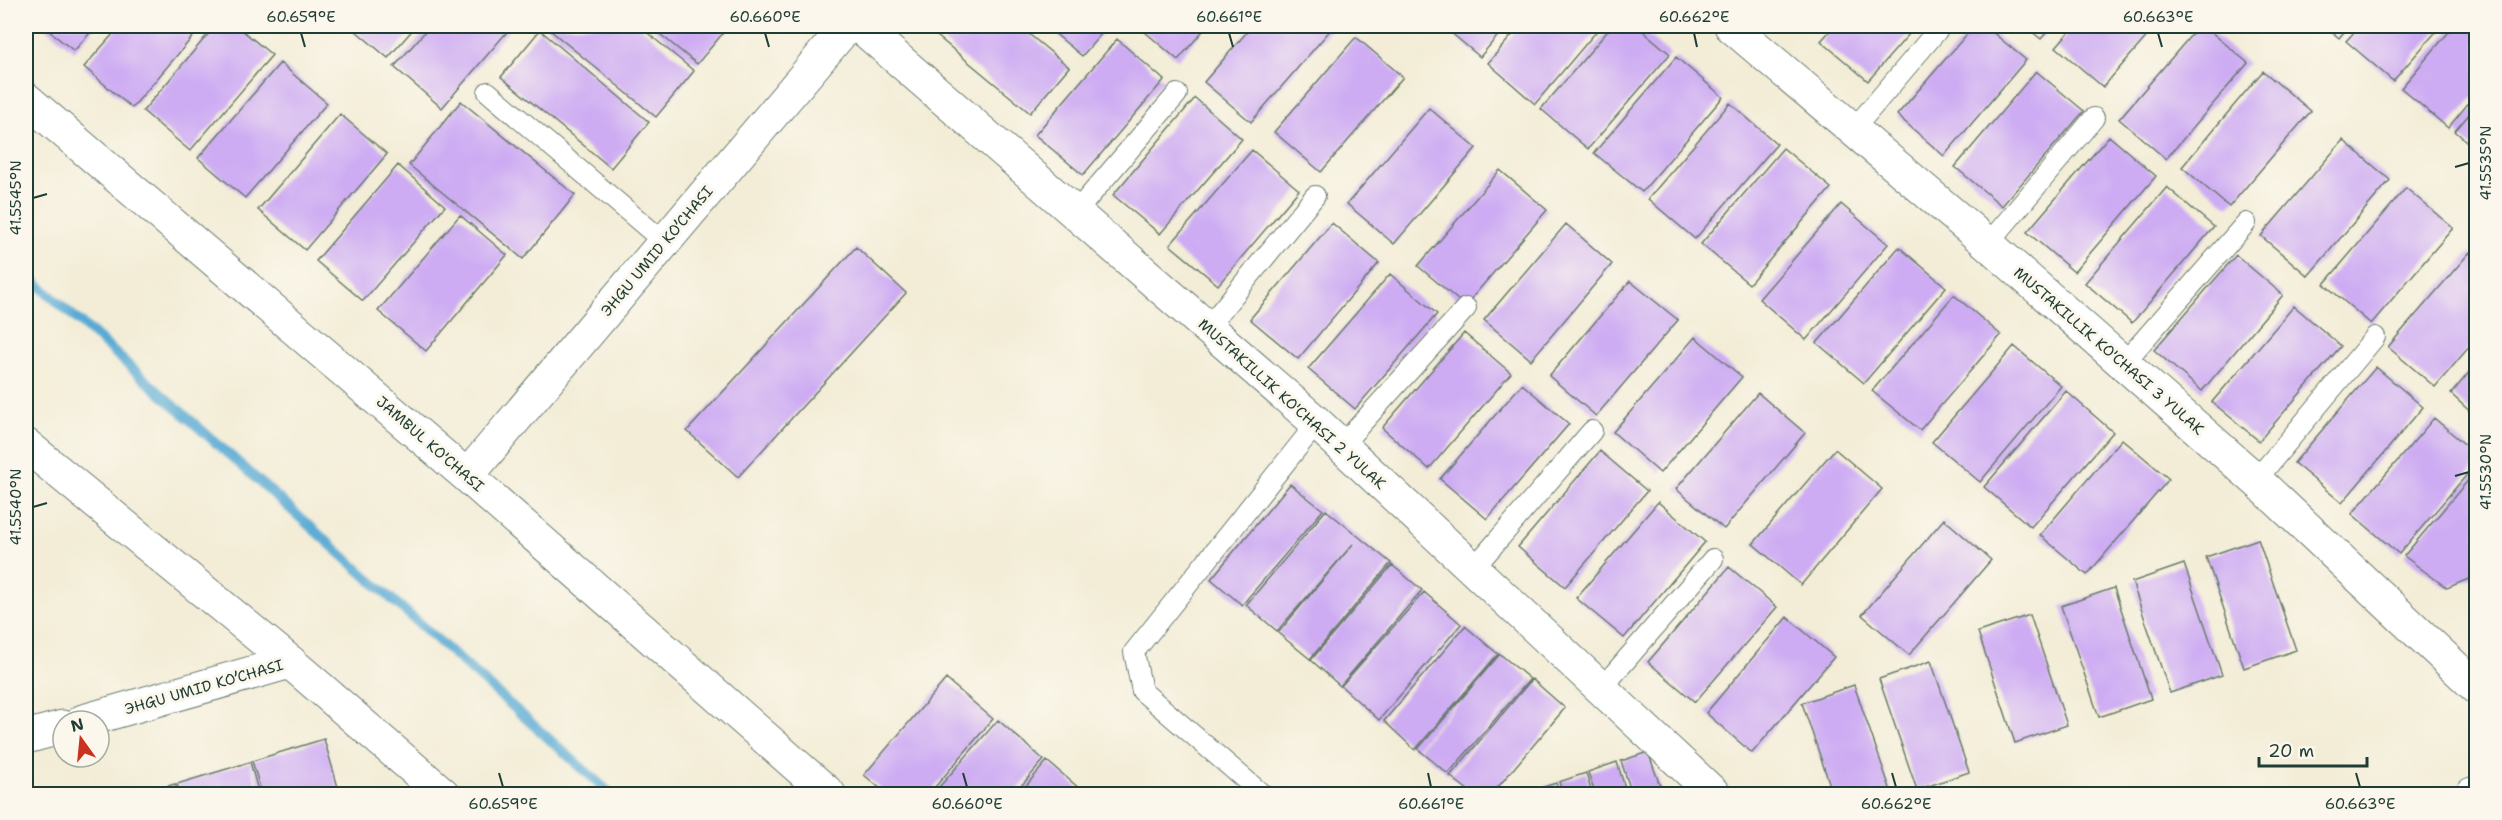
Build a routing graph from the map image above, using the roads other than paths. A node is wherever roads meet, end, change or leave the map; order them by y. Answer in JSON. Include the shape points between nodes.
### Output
{"nodes":[{"id":1,"x":847,"y":26,"type":"edge"},
{"id":2,"x":860,"y":26,"type":"edge"},
{"id":3,"x":1731,"y":26,"type":"edge"},
{"id":4,"x":1941,"y":26,"type":"edge"},
{"id":5,"x":488,"y":92,"type":"dead end"},
{"id":6,"x":1177,"y":94,"type":"dead end"},
{"id":7,"x":26,"y":99,"type":"edge"},
{"id":8,"x":2094,"y":118,"type":"dead end"},
{"id":9,"x":1853,"y":130,"type":"junction"},
{"id":10,"x":1315,"y":196,"type":"dead end"},
{"id":11,"x":1075,"y":213,"type":"junction"},
{"id":12,"x":2246,"y":223,"type":"dead end"},
{"id":13,"x":664,"y":243,"type":"junction"},
{"id":14,"x":1988,"y":244,"type":"junction"},
{"id":15,"x":1466,"y":308,"type":"dead end"},
{"id":16,"x":1207,"y":328,"type":"junction"},
{"id":17,"x":2375,"y":338,"type":"dead end"},
{"id":18,"x":2122,"y":364,"type":"junction"},
{"id":19,"x":1317,"y":423,"type":"junction"},
{"id":20,"x":1592,"y":430,"type":"dead end"},
{"id":21,"x":26,"y":445,"type":"edge"},
{"id":22,"x":1341,"y":446,"type":"junction"},
{"id":23,"x":467,"y":476,"type":"junction"},
{"id":24,"x":2256,"y":480,"type":"junction"},
{"id":25,"x":1713,"y":559,"type":"dead end"},
{"id":26,"x":1473,"y":569,"type":"junction"},
{"id":27,"x":290,"y":662,"type":"junction"},
{"id":28,"x":2476,"y":687,"type":"edge"},
{"id":29,"x":1601,"y":689,"type":"junction"},
{"id":30,"x":111,"y":713,"type":"edge"},
{"id":31,"x":51,"y":730,"type":"edge"},
{"id":32,"x":26,"y":737,"type":"edge"},
{"id":33,"x":443,"y":795,"type":"edge"},
{"id":34,"x":829,"y":795,"type":"edge"},
{"id":35,"x":1262,"y":795,"type":"edge"},
{"id":36,"x":1714,"y":795,"type":"edge"}],
"edges":[{"from":1,"to":13,"type":"street","name":"ЭHGU UMID KO’CHASI"},
{"from":2,"to":11,"type":"street","name":"MUSTAKILLIK KO'CHASI 2 YULAK"},
{"from":3,"to":9,"type":"street","name":"MUSTAKILLIK KO'CHASI 3 YULAK"},
{"from":4,"to":9,"type":"lane"},
{"from":5,"to":13,"type":"lane"},
{"from":6,"to":11,"type":"lane"},
{"from":7,"to":23,"type":"street","name":"JAMBUL KO'CHASI"},
{"from":8,"to":14,"type":"lane"},
{"from":9,"to":14,"type":"street","name":"MUSTAKILLIK KO'CHASI 3 YULAK"},
{"from":10,"to":16,"type":"lane"},
{"from":11,"to":16,"type":"street","name":"MUSTAKILLIK KO'CHASI 2 YULAK"},
{"from":12,"to":18,"type":"lane"},
{"from":13,"to":23,"type":"street","name":"ЭHGU UMID KO’CHASI"},
{"from":14,"to":18,"type":"street","name":"MUSTAKILLIK KO'CHASI 3 YULAK"},
{"from":15,"to":22,"type":"lane"},
{"from":16,"to":19,"type":"street","name":"MUSTAKILLIK KO'CHASI 2 YULAK"},
{"from":17,"to":24,"type":"lane"},
{"from":18,"to":24,"type":"street","name":"MUSTAKILLIK KO'CHASI 3 YULAK"},
{"from":19,"to":22,"type":"street","name":"MUSTAKILLIK KO'CHASI 2 YULAK"},
{"from":19,"to":35,"type":"lane","via":[[1134,652],[1143,691]]},
{"from":20,"to":26,"type":"lane"},
{"from":21,"to":27,"type":"street"},
{"from":22,"to":26,"type":"street","name":"MUSTAKILLIK KO'CHASI 2 YULAK"},
{"from":23,"to":34,"type":"street","name":"JAMBUL KO'CHASI"},
{"from":24,"to":28,"type":"street","name":"MUSTAKILLIK KO'CHASI 3 YULAK"},
{"from":25,"to":29,"type":"lane"},
{"from":26,"to":29,"type":"street","name":"MUSTAKILLIK KO'CHASI 2 YULAK"},
{"from":27,"to":30,"type":"street","name":"ЭHGU UMID KO’CHASI"},
{"from":27,"to":33,"type":"street"},
{"from":29,"to":36,"type":"street","name":"MUSTAKILLIK KO'CHASI 2 YULAK"},
{"from":31,"to":32,"type":"street"}]}
